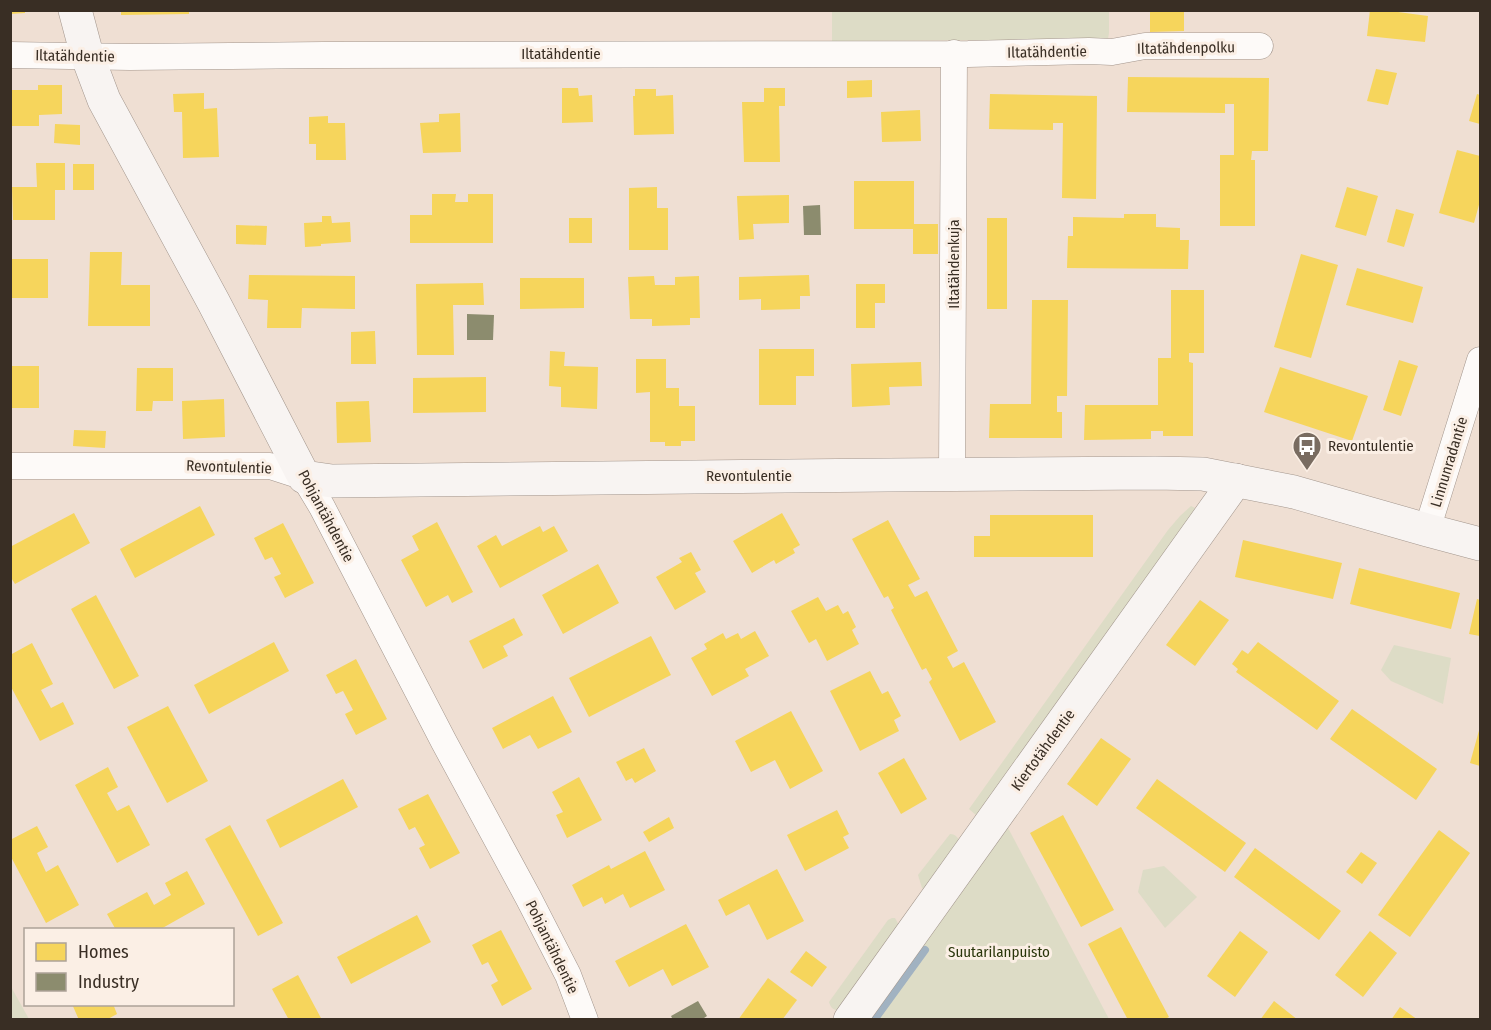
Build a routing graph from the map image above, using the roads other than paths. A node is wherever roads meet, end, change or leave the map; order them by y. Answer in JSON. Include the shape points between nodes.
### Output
{"nodes":[{"id":1,"x":75,"y":10,"type":"edge"},
{"id":2,"x":1260,"y":46,"type":"dead end"},
{"id":3,"x":1112,"y":52,"type":"joint"},
{"id":4,"x":954,"y":53,"type":"junction"},
{"id":5,"x":10,"y":55,"type":"edge"},
{"id":6,"x":87,"y":55,"type":"junction"},
{"id":7,"x":1480,"y":360,"type":"edge"},
{"id":8,"x":10,"y":466,"type":"edge"},
{"id":9,"x":952,"y":474,"type":"junction"},
{"id":10,"x":304,"y":477,"type":"junction"},
{"id":11,"x":1236,"y":480,"type":"junction"},
{"id":12,"x":1427,"y":530,"type":"junction"},
{"id":13,"x":1480,"y":544,"type":"edge"},
{"id":14,"x":585,"y":1020,"type":"edge"},
{"id":15,"x":850,"y":1020,"type":"edge"}],
"edges":[{"from":1,"to":6,"type":"street","name":"Pohjantähdentie"},
{"from":2,"to":3,"type":"street","name":"Iltatähdenpolku","via":[[1145,46]]},
{"from":3,"to":4,"type":"street","name":"Iltatähdentie"},
{"from":4,"to":6,"type":"street","name":"Iltatähdentie"},
{"from":4,"to":9,"type":"street","name":"Iltatähdenkuja"},
{"from":5,"to":6,"type":"street","name":"Iltatähdentie"},
{"from":6,"to":10,"type":"street","name":"Pohjantähdentie","via":[[104,100]]},
{"from":7,"to":12,"type":"street","name":"Linnunradantie"},
{"from":8,"to":10,"type":"street","name":"Revontulentie","via":[[270,466]]},
{"from":9,"to":10,"type":"street","name":"Revontulentie","via":[[332,481]]},
{"from":9,"to":11,"type":"street","name":"Revontulentie","via":[[1203,474]]},
{"from":10,"to":14,"type":"street","name":"Pohjantähdentie","via":[[529,899],[568,975]]},
{"from":11,"to":12,"type":"street","name":"Revontulentie","via":[[1294,492]]},
{"from":11,"to":15,"type":"street","name":"Kiertotähdentie"},
{"from":12,"to":13,"type":"street","name":"Revontulentie"}]}
